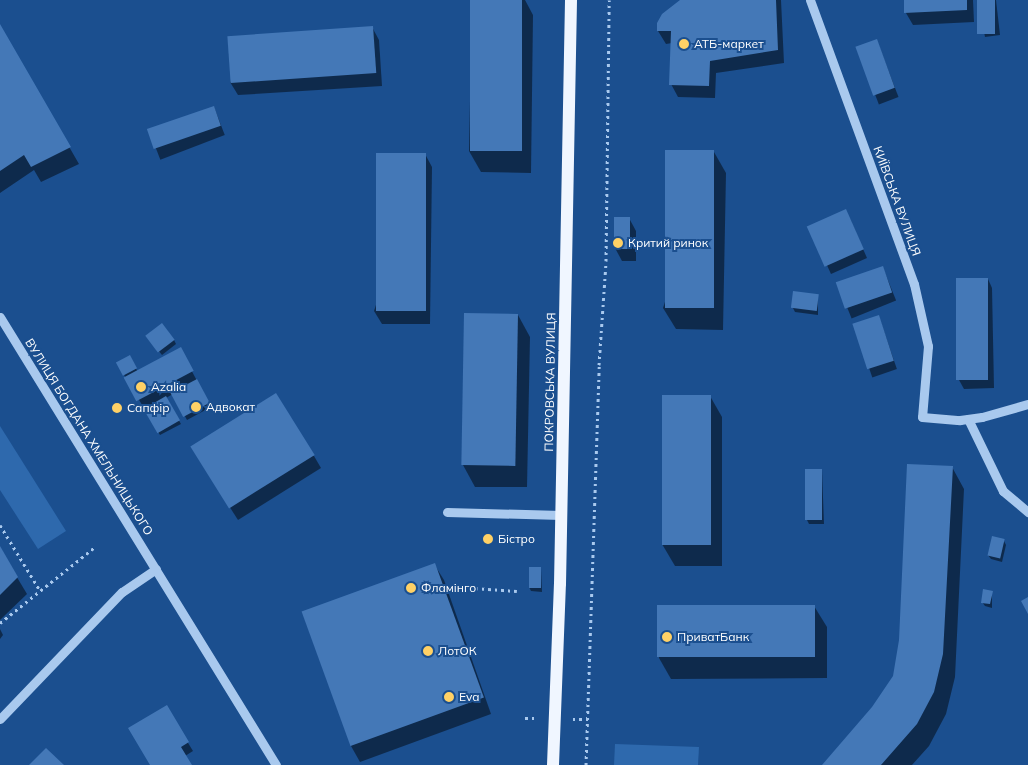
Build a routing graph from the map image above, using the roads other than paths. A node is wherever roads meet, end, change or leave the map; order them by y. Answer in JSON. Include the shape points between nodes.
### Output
{"nodes":[{"id":1,"x":571,"y":0,"type":"edge"},
{"id":2,"x":810,"y":0,"type":"edge"},
{"id":3,"x":0,"y":317,"type":"edge"},
{"id":4,"x":1028,"y":404,"type":"edge"},
{"id":5,"x":968,"y":419,"type":"junction"},
{"id":6,"x":447,"y":512,"type":"dead end"},
{"id":7,"x":1028,"y":512,"type":"edge"},
{"id":8,"x":561,"y":515,"type":"junction"},
{"id":9,"x":156,"y":569,"type":"junction"},
{"id":10,"x":0,"y":719,"type":"edge"},
{"id":11,"x":276,"y":765,"type":"edge"},
{"id":12,"x":553,"y":765,"type":"edge"}],
"edges":[{"from":1,"to":8,"type":"main road","name":"ПОКРОВСЬКА ВУЛИЦЯ"},
{"from":2,"to":5,"type":"street","name":"КИЇВСЬКА ВУЛИЦЯ","via":[[885,201],[921,310],[928,367],[922,417]]},
{"from":3,"to":9,"type":"street","name":"ВУЛИЦЯ БОГДАНА ХМЕЛЬНИЦЬКОГО"},
{"from":4,"to":5,"type":"street"},
{"from":5,"to":7,"type":"street","via":[[1003,491]]},
{"from":6,"to":8,"type":"street"},
{"from":8,"to":12,"type":"main road","name":"ПОКРОВСЬКА ВУЛИЦЯ"},
{"from":9,"to":10,"type":"street","via":[[122,592]]},
{"from":9,"to":11,"type":"street","name":"ВУЛИЦЯ БОГДАНА ХМЕЛЬНИЦЬКОГО"}]}
